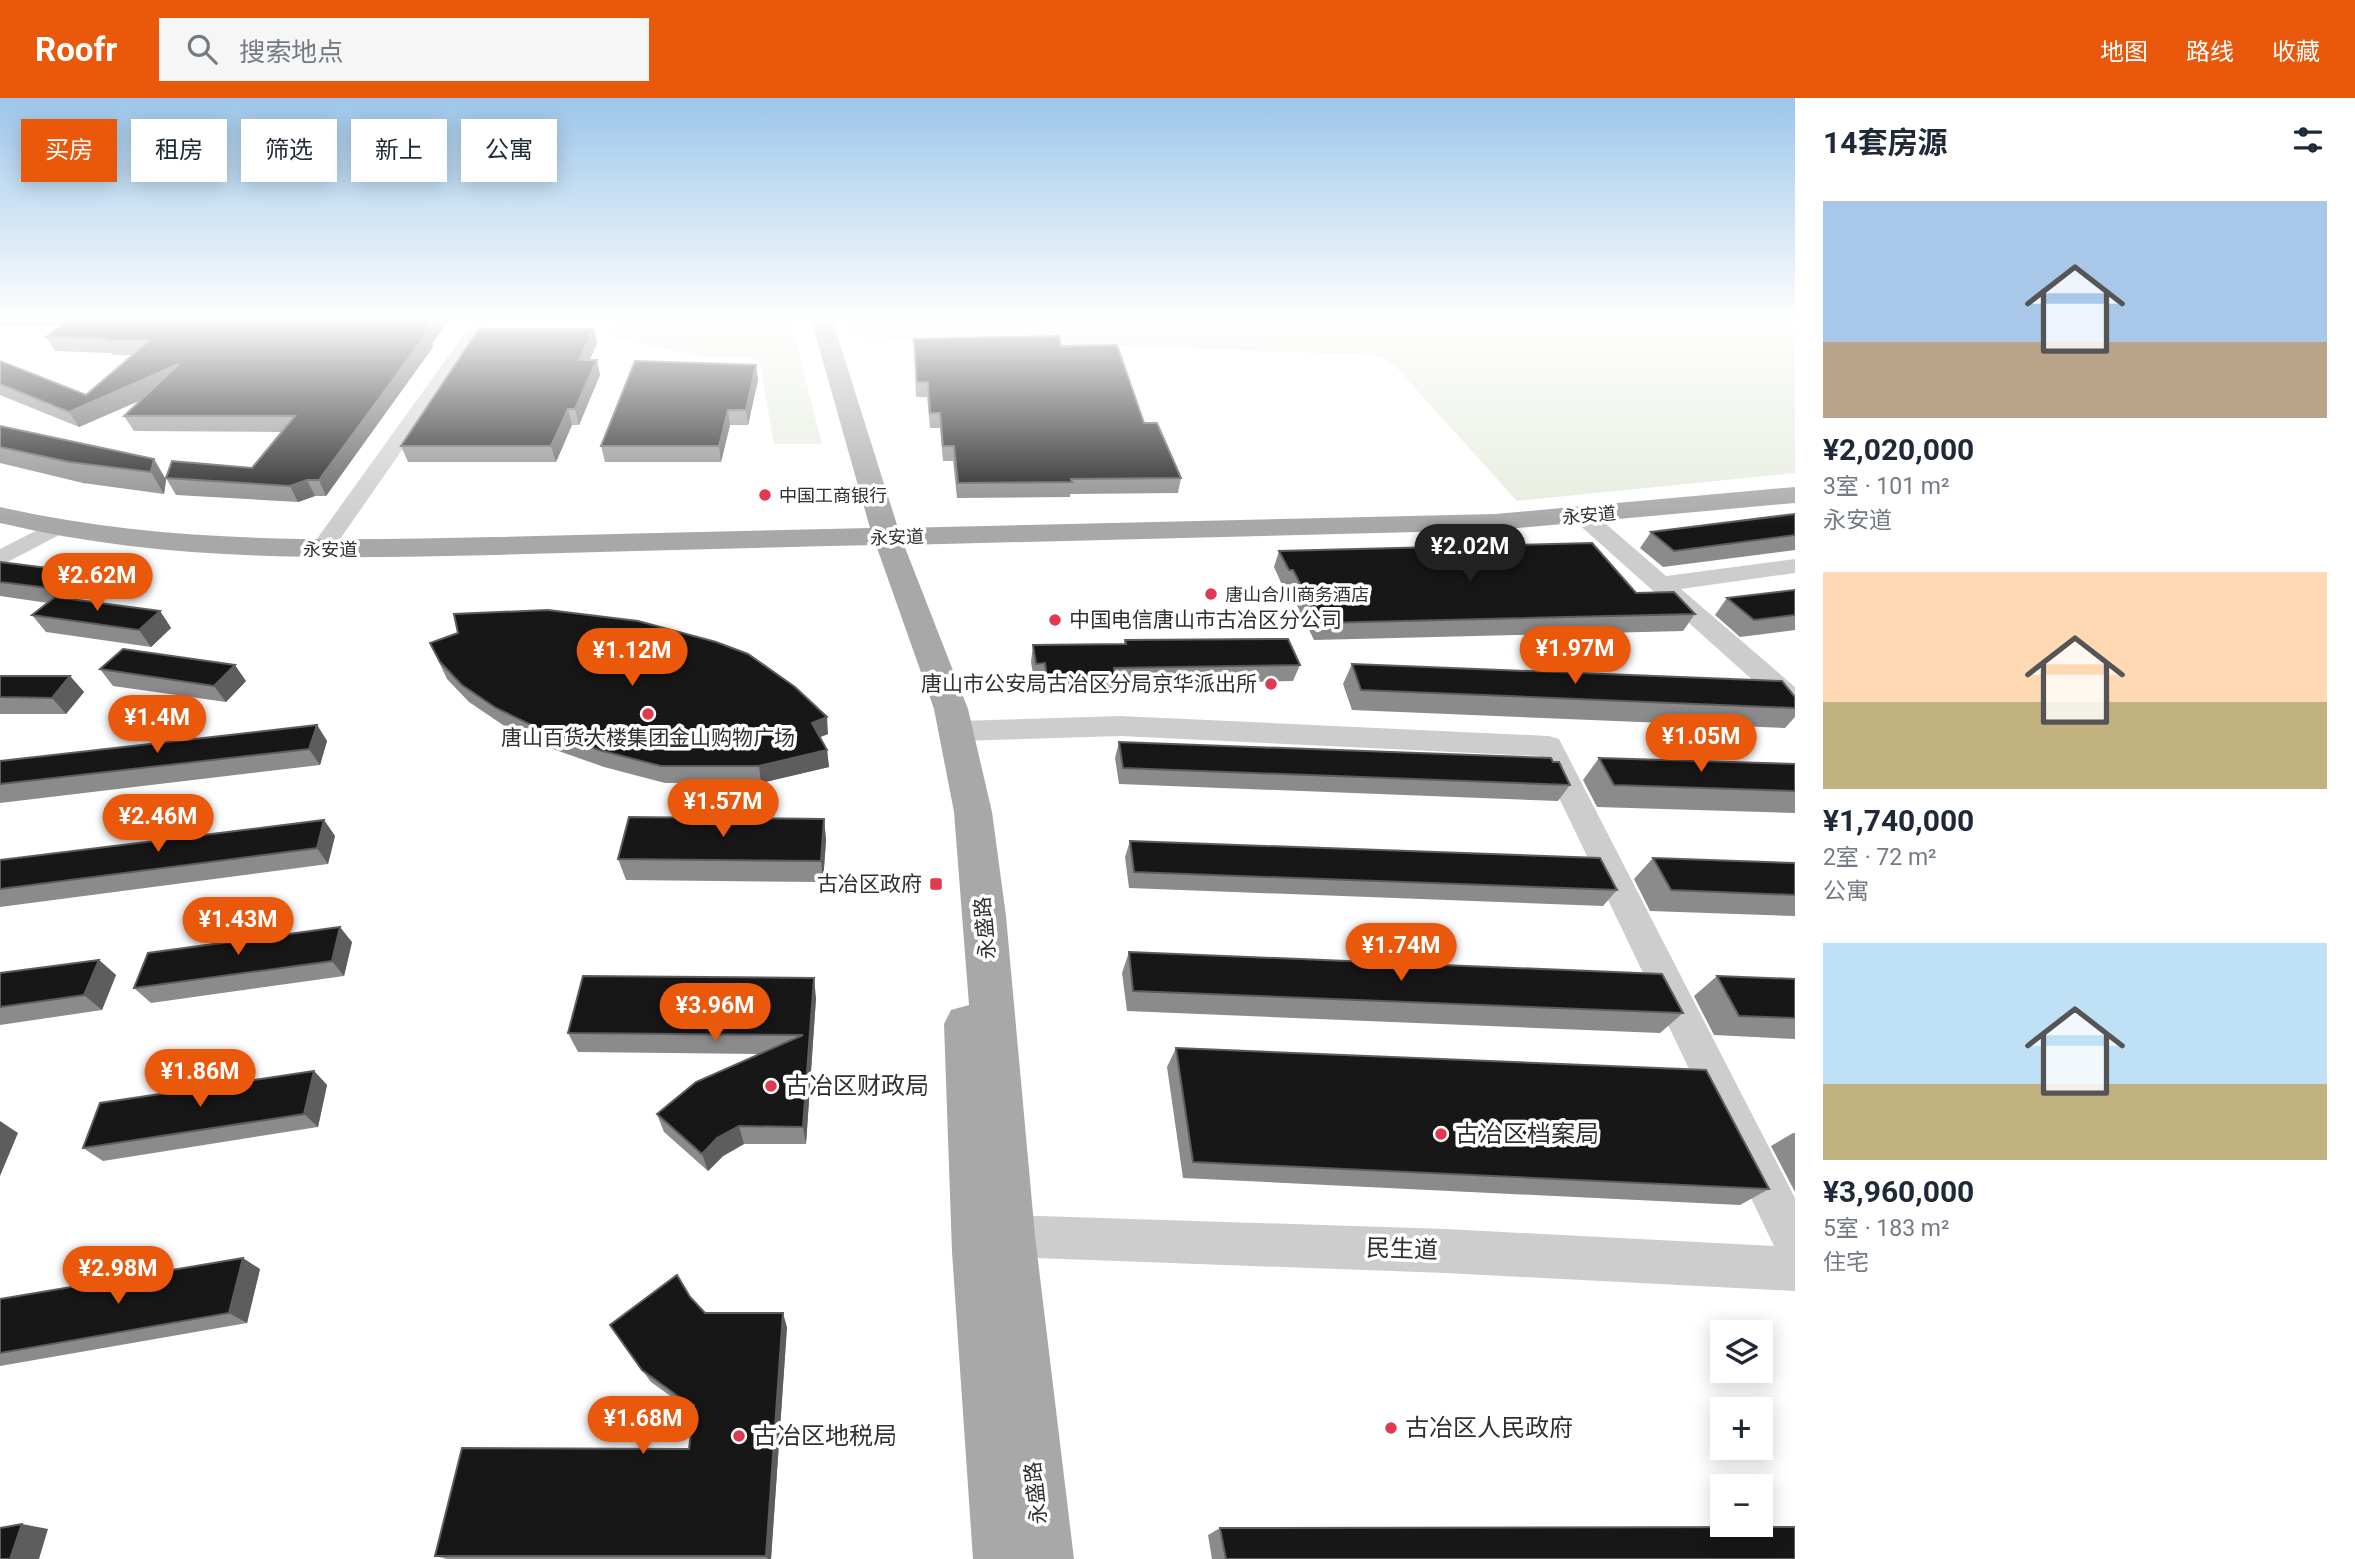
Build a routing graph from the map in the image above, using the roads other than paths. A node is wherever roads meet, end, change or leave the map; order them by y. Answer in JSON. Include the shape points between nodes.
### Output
{"nodes":[{"id":1,"x":436,"y":387,"type":"edge"},
{"id":2,"x":833,"y":387,"type":"edge"},
{"id":3,"x":839,"y":387,"type":"edge"},
{"id":4,"x":1795,"y":495,"type":"edge"},
{"id":5,"x":0,"y":515,"type":"edge"},
{"id":6,"x":1583,"y":516,"type":"junction"},
{"id":7,"x":55,"y":528,"type":"junction"},
{"id":8,"x":880,"y":537,"type":"junction"},
{"id":9,"x":321,"y":550,"type":"junction"},
{"id":10,"x":0,"y":559,"type":"edge"},
{"id":11,"x":1795,"y":566,"type":"edge"},
{"id":12,"x":1659,"y":584,"type":"junction"},
{"id":13,"x":1795,"y":702,"type":"edge"},
{"id":14,"x":957,"y":731,"type":"junction"},
{"id":15,"x":1009,"y":1236,"type":"junction"},
{"id":16,"x":1795,"y":1243,"type":"edge"},
{"id":17,"x":1795,"y":1269,"type":"edge"},
{"id":18,"x":1005,"y":1559,"type":"edge"},
{"id":19,"x":1042,"y":1559,"type":"edge"}],
"edges":[{"from":1,"to":9,"type":"street"},
{"from":2,"to":8,"type":"main road","name":"永盛路"},
{"from":3,"to":8,"type":"main road","name":"永盛路"},
{"from":4,"to":6,"type":"main road","name":"永安道"},
{"from":5,"to":7,"type":"main road","name":"永安道"},
{"from":6,"to":8,"type":"main road","name":"永安道"},
{"from":6,"to":12,"type":"street"},
{"from":7,"to":9,"type":"main road","name":"永安道","via":[[139,540]]},
{"from":7,"to":10,"type":"street"},
{"from":8,"to":9,"type":"main road","name":"永安道"},
{"from":8,"to":14,"type":"main road","name":"永盛路"},
{"from":8,"to":18,"type":"main road","name":"永盛路","via":[[934,710],[956,821],[978,1252]]},
{"from":11,"to":12,"type":"street"},
{"from":12,"to":13,"type":"street"},
{"from":14,"to":15,"type":"main road","name":"永盛路","via":[[973,812],[985,916]]},
{"from":14,"to":16,"type":"street","via":[[1120,726],[1549,746]]},
{"from":15,"to":17,"type":"street","name":"民生道"},
{"from":15,"to":19,"type":"main road","name":"永盛路"}]}
